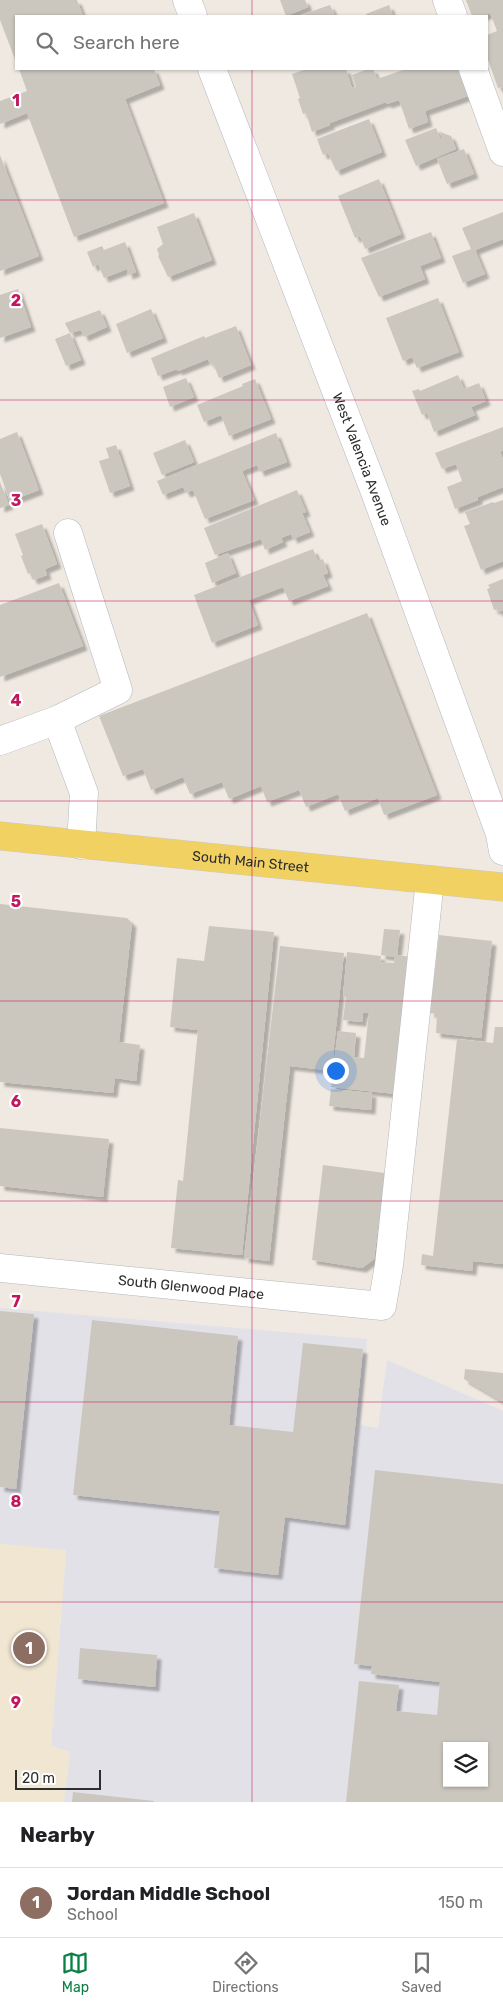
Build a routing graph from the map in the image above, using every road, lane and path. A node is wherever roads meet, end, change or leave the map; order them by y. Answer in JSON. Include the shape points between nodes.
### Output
{"nodes":[{"id":1,"x":187,"y":0,"type":"edge"},
{"id":2,"x":448,"y":0,"type":"edge"},
{"id":3,"x":193,"y":15,"type":"edge"},
{"id":4,"x":453,"y":15,"type":"edge"},
{"id":5,"x":212,"y":70,"type":"edge"},
{"id":6,"x":473,"y":70,"type":"edge"},
{"id":7,"x":503,"y":152,"type":"edge"},
{"id":8,"x":68,"y":533,"type":"dead end"},
{"id":9,"x":57,"y":720,"type":"junction"},
{"id":10,"x":0,"y":741,"type":"edge"},
{"id":11,"x":0,"y":836,"type":"edge"},
{"id":12,"x":81,"y":845,"type":"junction"},
{"id":13,"x":503,"y":852,"type":"edge"},
{"id":14,"x":430,"y":880,"type":"junction"},
{"id":15,"x":503,"y":887,"type":"edge"},
{"id":16,"x":0,"y":1268,"type":"edge"}],
"edges":[{"from":1,"to":3,"type":"street"},
{"from":2,"to":4,"type":"street"},
{"from":5,"to":13,"type":"street","name":"West Valencia Avenue","via":[[375,492],[500,834]]},
{"from":6,"to":7,"type":"street"},
{"from":8,"to":9,"type":"street","via":[[118,690]]},
{"from":9,"to":10,"type":"street"},
{"from":9,"to":12,"type":"street","via":[[84,793]]},
{"from":11,"to":12,"type":"main road","name":"South Main Street"},
{"from":12,"to":14,"type":"main road","name":"South Main Street"},
{"from":14,"to":15,"type":"main road","name":"South Main Street"},
{"from":14,"to":16,"type":"street","name":"South Glenwood Place","via":[[382,1306]]}]}
